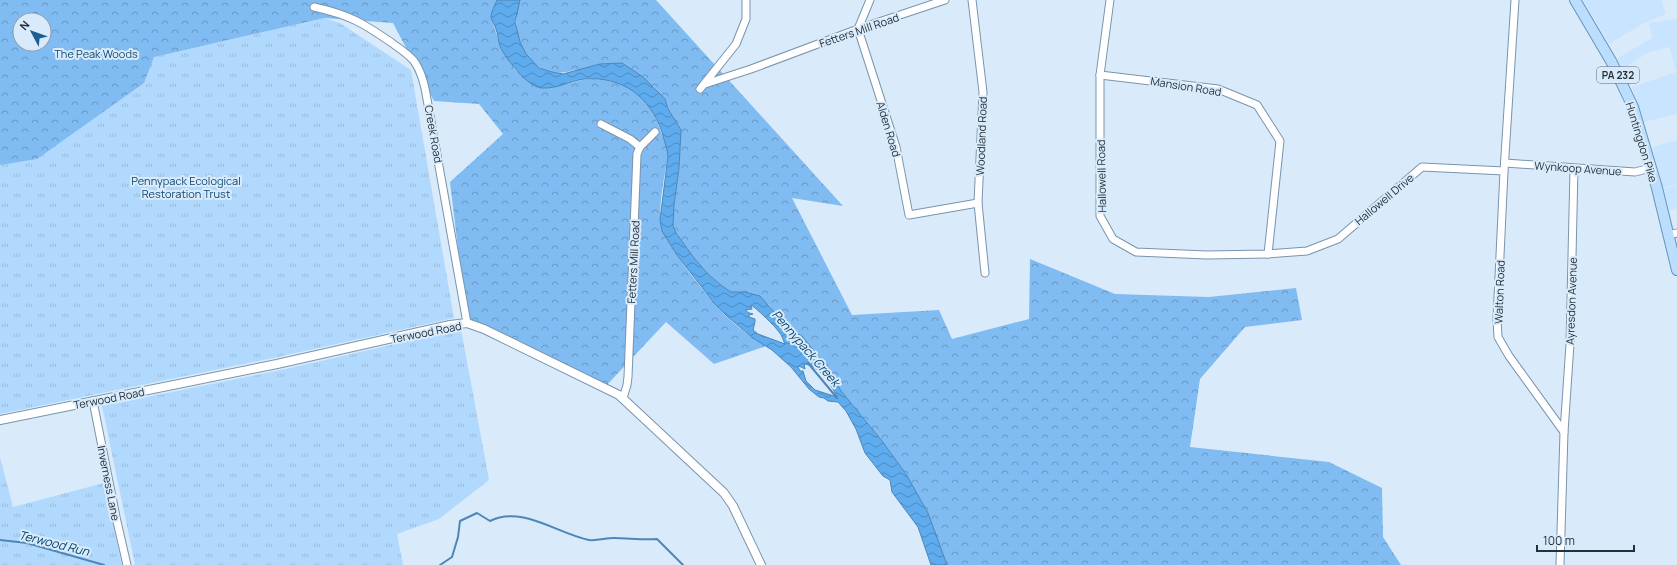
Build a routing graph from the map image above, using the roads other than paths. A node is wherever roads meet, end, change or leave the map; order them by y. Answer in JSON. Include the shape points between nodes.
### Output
{"nodes":[{"id":1,"x":746,"y":0,"type":"edge"},
{"id":2,"x":870,"y":0,"type":"edge"},
{"id":3,"x":945,"y":0,"type":"edge"},
{"id":4,"x":972,"y":0,"type":"edge"},
{"id":5,"x":1110,"y":0,"type":"edge"},
{"id":6,"x":1515,"y":0,"type":"edge"},
{"id":7,"x":1575,"y":0,"type":"edge"},
{"id":8,"x":314,"y":7,"type":"dead end"},
{"id":9,"x":858,"y":29,"type":"junction"},
{"id":10,"x":1100,"y":75,"type":"junction"},
{"id":11,"x":601,"y":124,"type":"dead end"},
{"id":12,"x":655,"y":132,"type":"dead end"},
{"id":13,"x":640,"y":146,"type":"junction"},
{"id":14,"x":1504,"y":167,"type":"junction"},
{"id":15,"x":1651,"y":168,"type":"junction"},
{"id":16,"x":1574,"y":169,"type":"junction"},
{"id":17,"x":978,"y":203,"type":"junction"},
{"id":18,"x":1673,"y":234,"type":"edge"},
{"id":19,"x":1268,"y":254,"type":"junction"},
{"id":20,"x":1677,"y":270,"type":"edge"},
{"id":21,"x":985,"y":273,"type":"dead end"},
{"id":22,"x":467,"y":324,"type":"junction"},
{"id":23,"x":623,"y":398,"type":"junction"},
{"id":24,"x":93,"y":401,"type":"junction"},
{"id":25,"x":0,"y":420,"type":"edge"},
{"id":26,"x":1564,"y":432,"type":"junction"},
{"id":27,"x":127,"y":563,"type":"edge"},
{"id":28,"x":761,"y":565,"type":"edge"},
{"id":29,"x":1560,"y":565,"type":"edge"}],
"edges":[{"from":1,"to":9,"type":"street","name":"Fetters Mill Road","via":[[746,19],[736,44],[702,87]]},
{"from":2,"to":9,"type":"street"},
{"from":3,"to":9,"type":"street","name":"Fetters Mill Road"},
{"from":4,"to":17,"type":"street","name":"Woodland Road","via":[[983,92]]},
{"from":5,"to":10,"type":"street","name":"Hallowell Road"},
{"from":6,"to":14,"type":"street","name":"Walton Road"},
{"from":7,"to":15,"type":"main road","name":"Huntingdon Pike","number":"PA 232","via":[[1611,61],[1630,101]]},
{"from":8,"to":22,"type":"street","name":"Creek Road","via":[[347,16],[366,25],[403,51],[418,68],[425,86]]},
{"from":9,"to":17,"type":"street","name":"Alden Road","via":[[896,147],[909,215]]},
{"from":10,"to":19,"type":"street","name":"Mansion Road","via":[[1218,89],[1257,105],[1280,141]]},
{"from":10,"to":19,"type":"street","name":"Hallowell Road","via":[[1100,216],[1113,239],[1136,252]]},
{"from":11,"to":13,"type":"street"},
{"from":12,"to":13,"type":"street"},
{"from":13,"to":23,"type":"street","name":"Fetters Mill Road","via":[[637,154],[627,385]]},
{"from":14,"to":16,"type":"street","name":"Wynkoop Avenue"},
{"from":14,"to":19,"type":"street","name":"Hallowell Drive","via":[[1422,167],[1338,239],[1307,251]]},
{"from":14,"to":26,"type":"street","name":"Walton Road","via":[[1498,337]]},
{"from":15,"to":16,"type":"street","name":"Wynkoop Avenue","via":[[1635,172]]},
{"from":15,"to":18,"type":"main road","name":"Huntingdon Pike","number":"PA 232"},
{"from":16,"to":26,"type":"street","name":"Ayresdon Avenue","via":[[1570,344]]},
{"from":17,"to":21,"type":"street","name":"Woodland Road"},
{"from":18,"to":20,"type":"main road","name":"Huntingdon Pike","number":"PA 232"},
{"from":22,"to":23,"type":"street","name":"Terwood Road"},
{"from":22,"to":24,"type":"street","name":"Terwood Road","via":[[450,325],[277,364]]},
{"from":23,"to":28,"type":"street","name":"Terwood Road","via":[[724,493]]},
{"from":24,"to":25,"type":"street","name":"Terwood Road"},
{"from":24,"to":27,"type":"street","name":"Inverness Lane"},
{"from":26,"to":29,"type":"street"}]}
